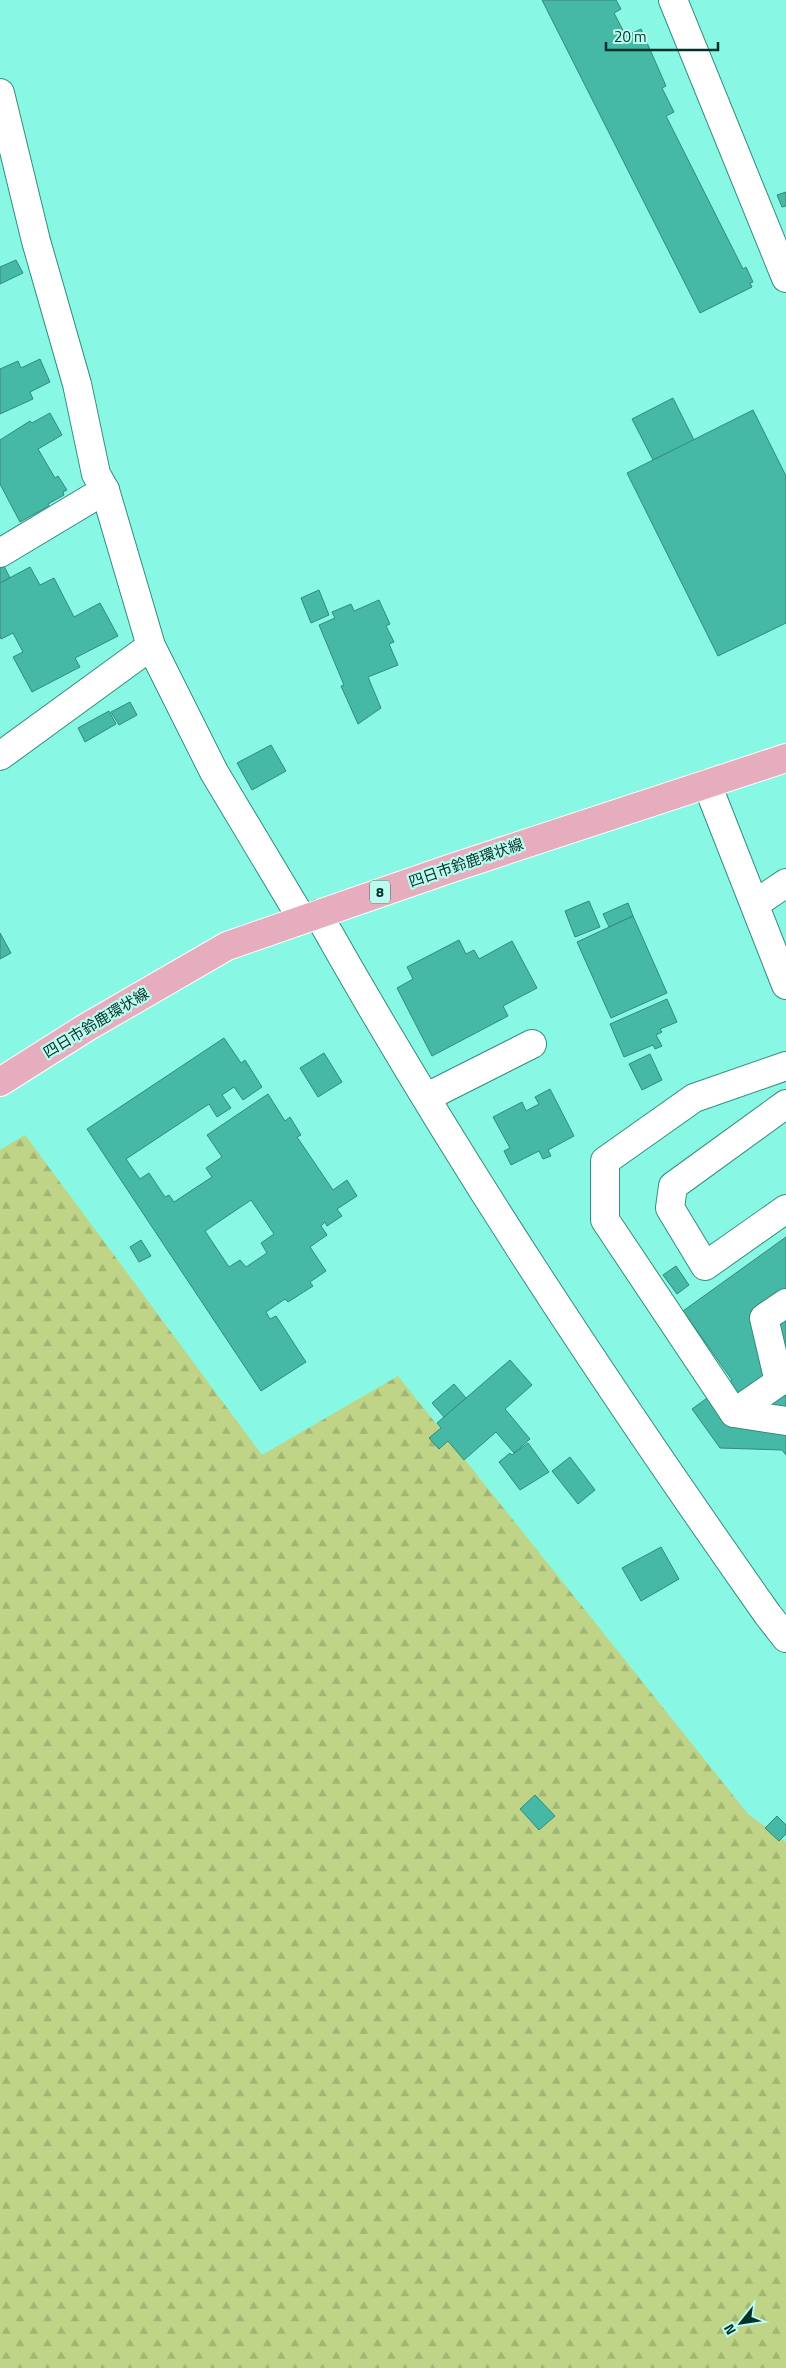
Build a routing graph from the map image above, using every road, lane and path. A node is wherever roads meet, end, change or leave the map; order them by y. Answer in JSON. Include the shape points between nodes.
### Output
{"nodes":[{"id":1,"x":674,"y":0,"type":"edge"},
{"id":2,"x":0,"y":93,"type":"edge"},
{"id":3,"x":786,"y":278,"type":"edge"},
{"id":4,"x":105,"y":490,"type":"junction"},
{"id":5,"x":0,"y":553,"type":"edge"},
{"id":6,"x":151,"y":646,"type":"junction"},
{"id":7,"x":0,"y":756,"type":"edge"},
{"id":8,"x":786,"y":758,"type":"edge"},
{"id":9,"x":707,"y":784,"type":"junction"},
{"id":10,"x":786,"y":883,"type":"edge"},
{"id":11,"x":755,"y":904,"type":"junction"},
{"id":12,"x":310,"y":916,"type":"junction"},
{"id":13,"x":786,"y":985,"type":"edge"},
{"id":14,"x":532,"y":1044,"type":"dead end"},
{"id":15,"x":786,"y":1066,"type":"edge"},
{"id":16,"x":0,"y":1082,"type":"edge"},
{"id":17,"x":427,"y":1097,"type":"junction"},
{"id":18,"x":786,"y":1104,"type":"edge"},
{"id":19,"x":786,"y":1209,"type":"edge"},
{"id":20,"x":786,"y":1302,"type":"edge"},
{"id":21,"x":782,"y":1380,"type":"edge"},
{"id":22,"x":734,"y":1413,"type":"junction"},
{"id":23,"x":786,"y":1421,"type":"edge"},
{"id":24,"x":786,"y":1638,"type":"edge"}],
"edges":[{"from":1,"to":3,"type":"street"},
{"from":2,"to":4,"type":"street","via":[[36,241],[77,384],[96,474]]},
{"from":4,"to":5,"type":"street"},
{"from":4,"to":6,"type":"street"},
{"from":6,"to":7,"type":"street"},
{"from":6,"to":12,"type":"street","via":[[214,772]]},
{"from":8,"to":9,"type":"main road","name":"四日市鈴鹿環状線","number":"8"},
{"from":9,"to":11,"type":"street"},
{"from":9,"to":12,"type":"main road","name":"四日市鈴鹿環状線","number":"8"},
{"from":10,"to":11,"type":"street"},
{"from":11,"to":13,"type":"street"},
{"from":12,"to":16,"type":"main road","name":"四日市鈴鹿環状線","number":"8","via":[[227,946]]},
{"from":12,"to":17,"type":"street"},
{"from":14,"to":17,"type":"street"},
{"from":15,"to":22,"type":"street","via":[[694,1098],[605,1161],[605,1220]]},
{"from":17,"to":24,"type":"street","via":[[609,1387]]},
{"from":18,"to":19,"type":"street","via":[[673,1186],[670,1208],[705,1266]]},
{"from":20,"to":21,"type":"street","via":[[764,1318]]},
{"from":21,"to":22,"type":"street"},
{"from":22,"to":23,"type":"street"}]}
